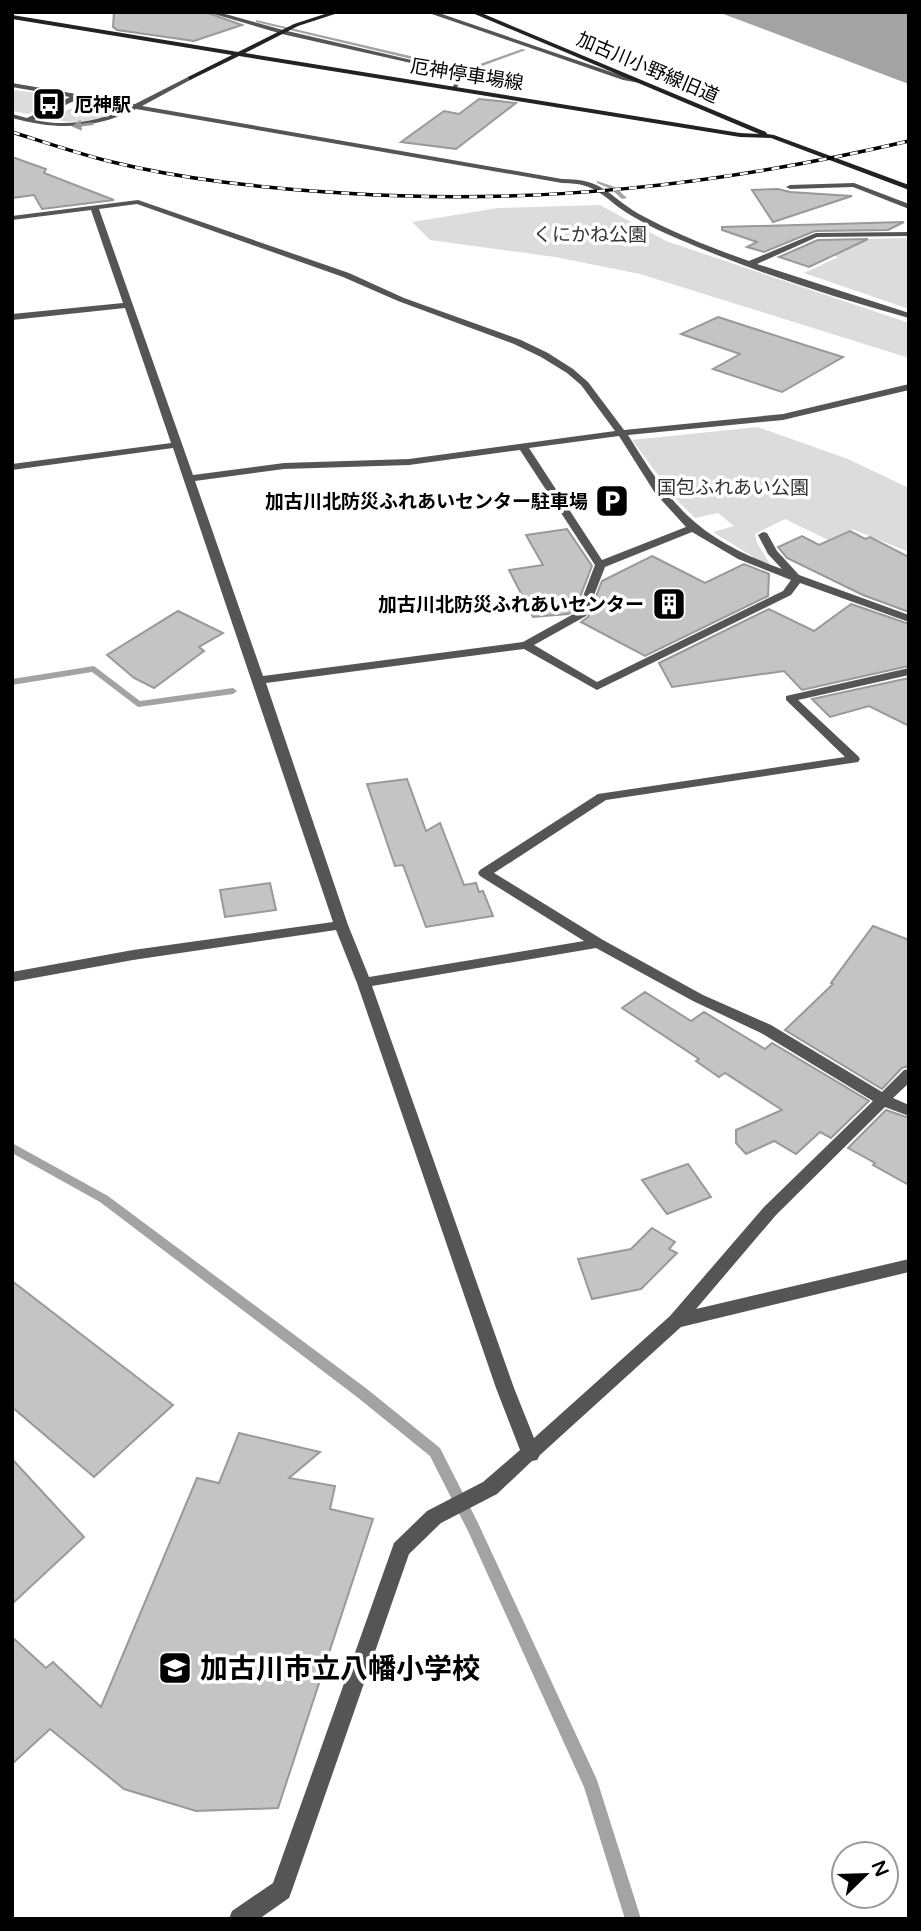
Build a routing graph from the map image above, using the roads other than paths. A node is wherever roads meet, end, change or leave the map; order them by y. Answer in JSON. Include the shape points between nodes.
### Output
{"nodes":[{"id":1,"x":210,"y":12,"type":"edge"},
{"id":2,"x":338,"y":12,"type":"edge"},
{"id":3,"x":429,"y":12,"type":"edge"},
{"id":4,"x":473,"y":12,"type":"edge"},
{"id":5,"x":12,"y":17,"type":"edge"},
{"id":6,"x":282,"y":32,"type":"junction"},
{"id":7,"x":240,"y":53,"type":"junction"},
{"id":8,"x":190,"y":78,"type":"joint"},
{"id":9,"x":640,"y":81,"type":"junction"},
{"id":10,"x":12,"y":85,"type":"edge"},
{"id":11,"x":455,"y":88,"type":"junction"},
{"id":12,"x":78,"y":96,"type":"junction"},
{"id":13,"x":138,"y":106,"type":"junction"},
{"id":14,"x":12,"y":117,"type":"edge"},
{"id":15,"x":26,"y":121,"type":"junction"},
{"id":16,"x":772,"y":136,"type":"junction"},
{"id":17,"x":790,"y":187,"type":"dead end"},
{"id":18,"x":909,"y":188,"type":"edge"},
{"id":19,"x":93,"y":207,"type":"junction"},
{"id":20,"x":909,"y":207,"type":"edge"},
{"id":21,"x":12,"y":218,"type":"edge"},
{"id":22,"x":909,"y":234,"type":"edge"},
{"id":23,"x":752,"y":263,"type":"junction"},
{"id":24,"x":128,"y":305,"type":"junction"},
{"id":25,"x":909,"y":316,"type":"edge"},
{"id":26,"x":12,"y":317,"type":"edge"},
{"id":27,"x":909,"y":387,"type":"edge"},
{"id":28,"x":620,"y":433,"type":"junction"},
{"id":29,"x":176,"y":445,"type":"junction"},
{"id":30,"x":523,"y":446,"type":"junction"},
{"id":31,"x":12,"y":467,"type":"edge"},
{"id":32,"x":188,"y":479,"type":"junction"},
{"id":33,"x":694,"y":527,"type":"junction"},
{"id":34,"x":763,"y":535,"type":"dead end"},
{"id":35,"x":600,"y":565,"type":"junction"},
{"id":36,"x":797,"y":579,"type":"junction"},
{"id":37,"x":909,"y":619,"type":"edge"},
{"id":38,"x":526,"y":645,"type":"junction"},
{"id":39,"x":909,"y":671,"type":"edge"},
{"id":40,"x":259,"y":680,"type":"junction"},
{"id":41,"x":341,"y":925,"type":"junction"},
{"id":42,"x":598,"y":943,"type":"junction"},
{"id":43,"x":12,"y":977,"type":"edge"},
{"id":44,"x":364,"y":983,"type":"junction"},
{"id":45,"x":909,"y":1074,"type":"edge"},
{"id":46,"x":885,"y":1101,"type":"junction"},
{"id":47,"x":909,"y":1111,"type":"edge"},
{"id":48,"x":909,"y":1265,"type":"edge"},
{"id":49,"x":676,"y":1321,"type":"junction"},
{"id":50,"x":531,"y":1454,"type":"junction"},
{"id":51,"x":240,"y":1919,"type":"edge"}],
"edges":[{"from":1,"to":6,"type":"street"},
{"from":2,"to":6,"type":"main road"},
{"from":3,"to":9,"type":"street"},
{"from":4,"to":9,"type":"main road","name":"加古川小野線旧道"},
{"from":5,"to":7,"type":"main road","name":"厄神停車場線"},
{"from":6,"to":7,"type":"main road"},
{"from":6,"to":11,"type":"street","via":[[464,73]]},
{"from":7,"to":8,"type":"main road"},
{"from":7,"to":11,"type":"main road","name":"厄神停車場線"},
{"from":8,"to":13,"type":"street"},
{"from":9,"to":16,"type":"main road","name":"加古川小野線旧道"},
{"from":10,"to":12,"type":"street"},
{"from":11,"to":16,"type":"main road","name":"厄神停車場線","via":[[740,135]]},
{"from":12,"to":13,"type":"street"},
{"from":12,"to":15,"type":"street"},
{"from":13,"to":15,"type":"street","one_way":true,"via":[[90,124]]},
{"from":13,"to":23,"type":"street","via":[[562,181],[579,180],[600,186],[617,205],[674,236]]},
{"from":14,"to":15,"type":"street"},
{"from":16,"to":18,"type":"main road","name":"厄神停車場線"},
{"from":17,"to":20,"type":"street","via":[[854,185]]},
{"from":19,"to":21,"type":"street"},
{"from":19,"to":24,"type":"street"},
{"from":19,"to":28,"type":"street","via":[[138,202],[346,275],[375,291],[545,354],[590,388]]},
{"from":22,"to":23,"type":"street","via":[[816,235]]},
{"from":23,"to":25,"type":"street"},
{"from":24,"to":26,"type":"street"},
{"from":24,"to":29,"type":"street"},
{"from":27,"to":28,"type":"street","via":[[783,418]]},
{"from":28,"to":30,"type":"street"},
{"from":28,"to":33,"type":"street","via":[[669,504]]},
{"from":29,"to":31,"type":"street"},
{"from":29,"to":32,"type":"street"},
{"from":30,"to":32,"type":"street","via":[[408,461],[284,466]]},
{"from":30,"to":35,"type":"street"},
{"from":32,"to":40,"type":"street"},
{"from":33,"to":35,"type":"street"},
{"from":33,"to":36,"type":"street","via":[[733,554]]},
{"from":34,"to":36,"type":"street"},
{"from":35,"to":38,"type":"street","via":[[582,614]]},
{"from":36,"to":37,"type":"street"},
{"from":36,"to":38,"type":"street","via":[[787,593],[597,687]]},
{"from":38,"to":40,"type":"street"},
{"from":39,"to":42,"type":"street","via":[[790,698],[854,759],[603,797],[485,873]]},
{"from":40,"to":41,"type":"street"},
{"from":41,"to":43,"type":"street"},
{"from":41,"to":44,"type":"street"},
{"from":42,"to":44,"type":"street"},
{"from":42,"to":46,"type":"street","via":[[698,998],[766,1028]]},
{"from":44,"to":50,"type":"street"},
{"from":45,"to":46,"type":"street"},
{"from":46,"to":47,"type":"street"},
{"from":46,"to":49,"type":"street","via":[[770,1212]]},
{"from":48,"to":49,"type":"street"},
{"from":49,"to":50,"type":"street"},
{"from":50,"to":51,"type":"street","via":[[490,1489],[434,1517],[401,1549],[281,1890]]}]}
